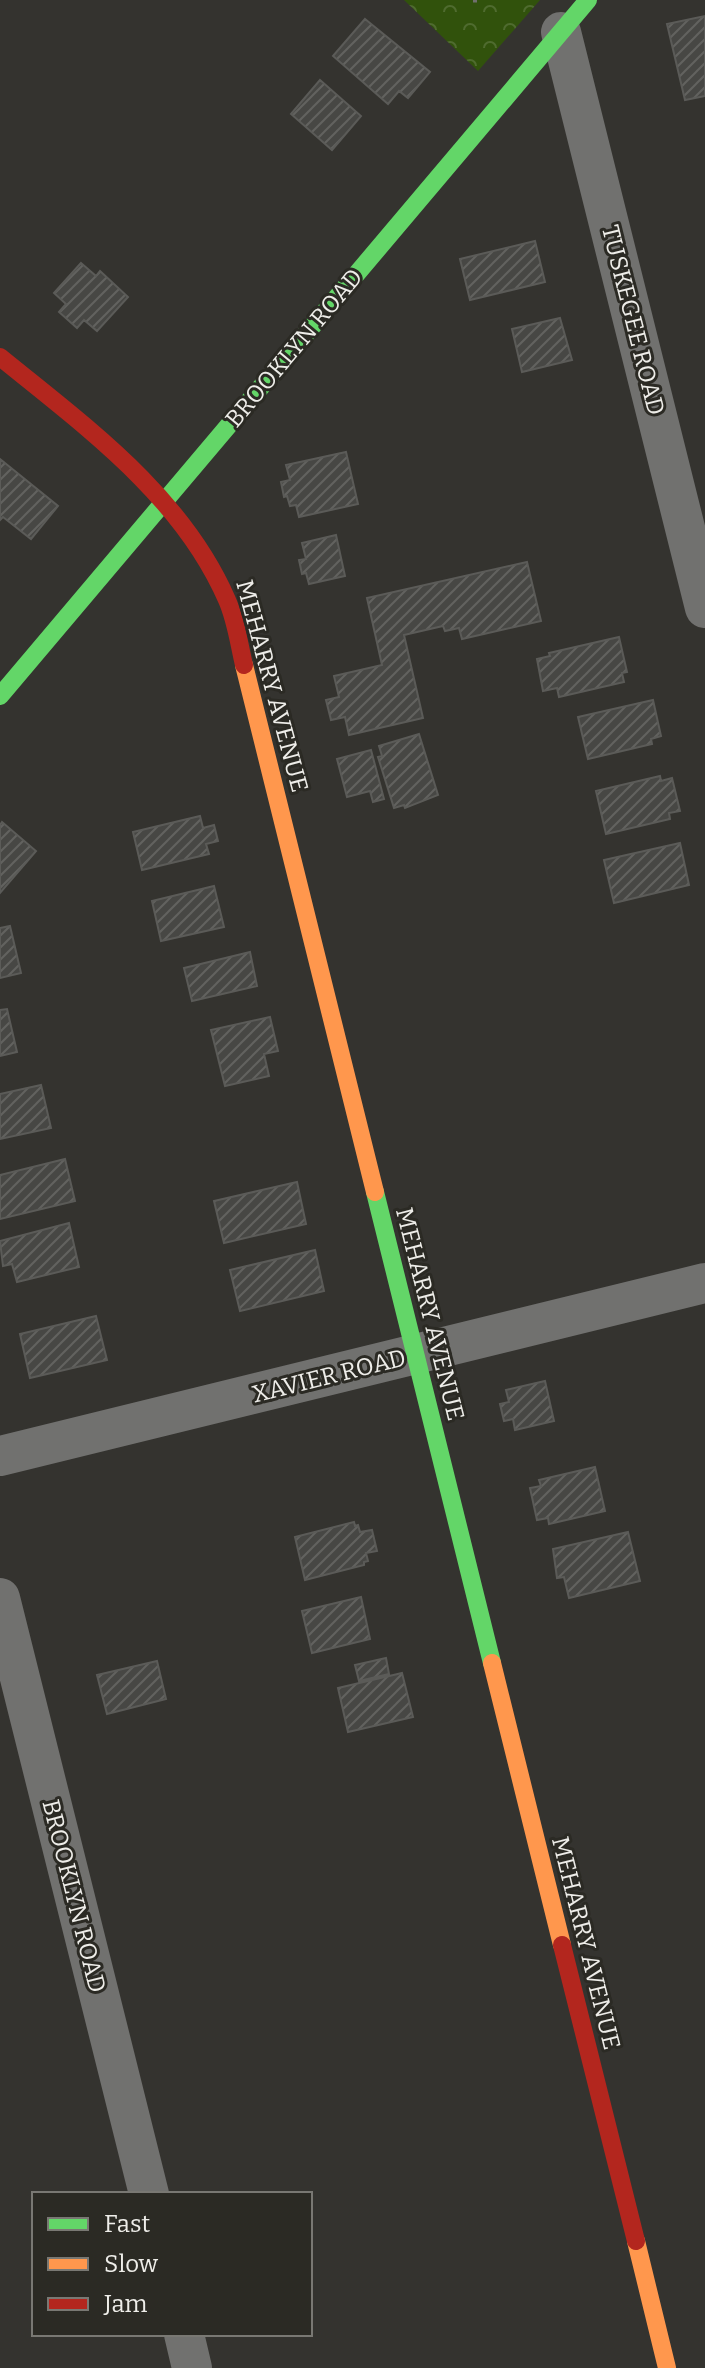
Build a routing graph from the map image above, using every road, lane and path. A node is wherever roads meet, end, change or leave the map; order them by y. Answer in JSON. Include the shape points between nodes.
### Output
{"nodes":[{"id":1,"x":473,"y":0,"type":"edge"},
{"id":2,"x":479,"y":0,"type":"edge"},
{"id":3,"x":588,"y":0,"type":"edge"},
{"id":4,"x":561,"y":32,"type":"junction"},
{"id":5,"x":0,"y":357,"type":"edge"},
{"id":6,"x":165,"y":501,"type":"junction"},
{"id":7,"x":705,"y":608,"type":"edge"},
{"id":8,"x":0,"y":696,"type":"edge"},
{"id":9,"x":705,"y":1283,"type":"edge"},
{"id":10,"x":416,"y":1355,"type":"junction"},
{"id":11,"x":0,"y":1456,"type":"edge"},
{"id":12,"x":0,"y":1598,"type":"edge"},
{"id":13,"x":148,"y":2192,"type":"edge"},
{"id":14,"x":184,"y":2336,"type":"edge"},
{"id":15,"x":192,"y":2368,"type":"edge"},
{"id":16,"x":667,"y":2368,"type":"edge"}],
"edges":[{"from":1,"to":2,"type":"path"},
{"from":3,"to":4,"type":"street","name":"BROOKLYN ROAD"},
{"from":4,"to":6,"type":"street","name":"BROOKLYN ROAD"},
{"from":4,"to":7,"type":"street","name":"TUSKEGEE ROAD"},
{"from":5,"to":6,"type":"street","name":"MEHARRY AVENUE"},
{"from":6,"to":8,"type":"street","name":"BROOKLYN ROAD"},
{"from":6,"to":10,"type":"street","name":"MEHARRY AVENUE","via":[[198,542],[229,603]]},
{"from":9,"to":10,"type":"street","name":"XAVIER ROAD"},
{"from":10,"to":11,"type":"street","name":"XAVIER ROAD"},
{"from":10,"to":16,"type":"street","name":"MEHARRY AVENUE"},
{"from":12,"to":13,"type":"street","name":"BROOKLYN ROAD"},
{"from":14,"to":15,"type":"street"}]}
